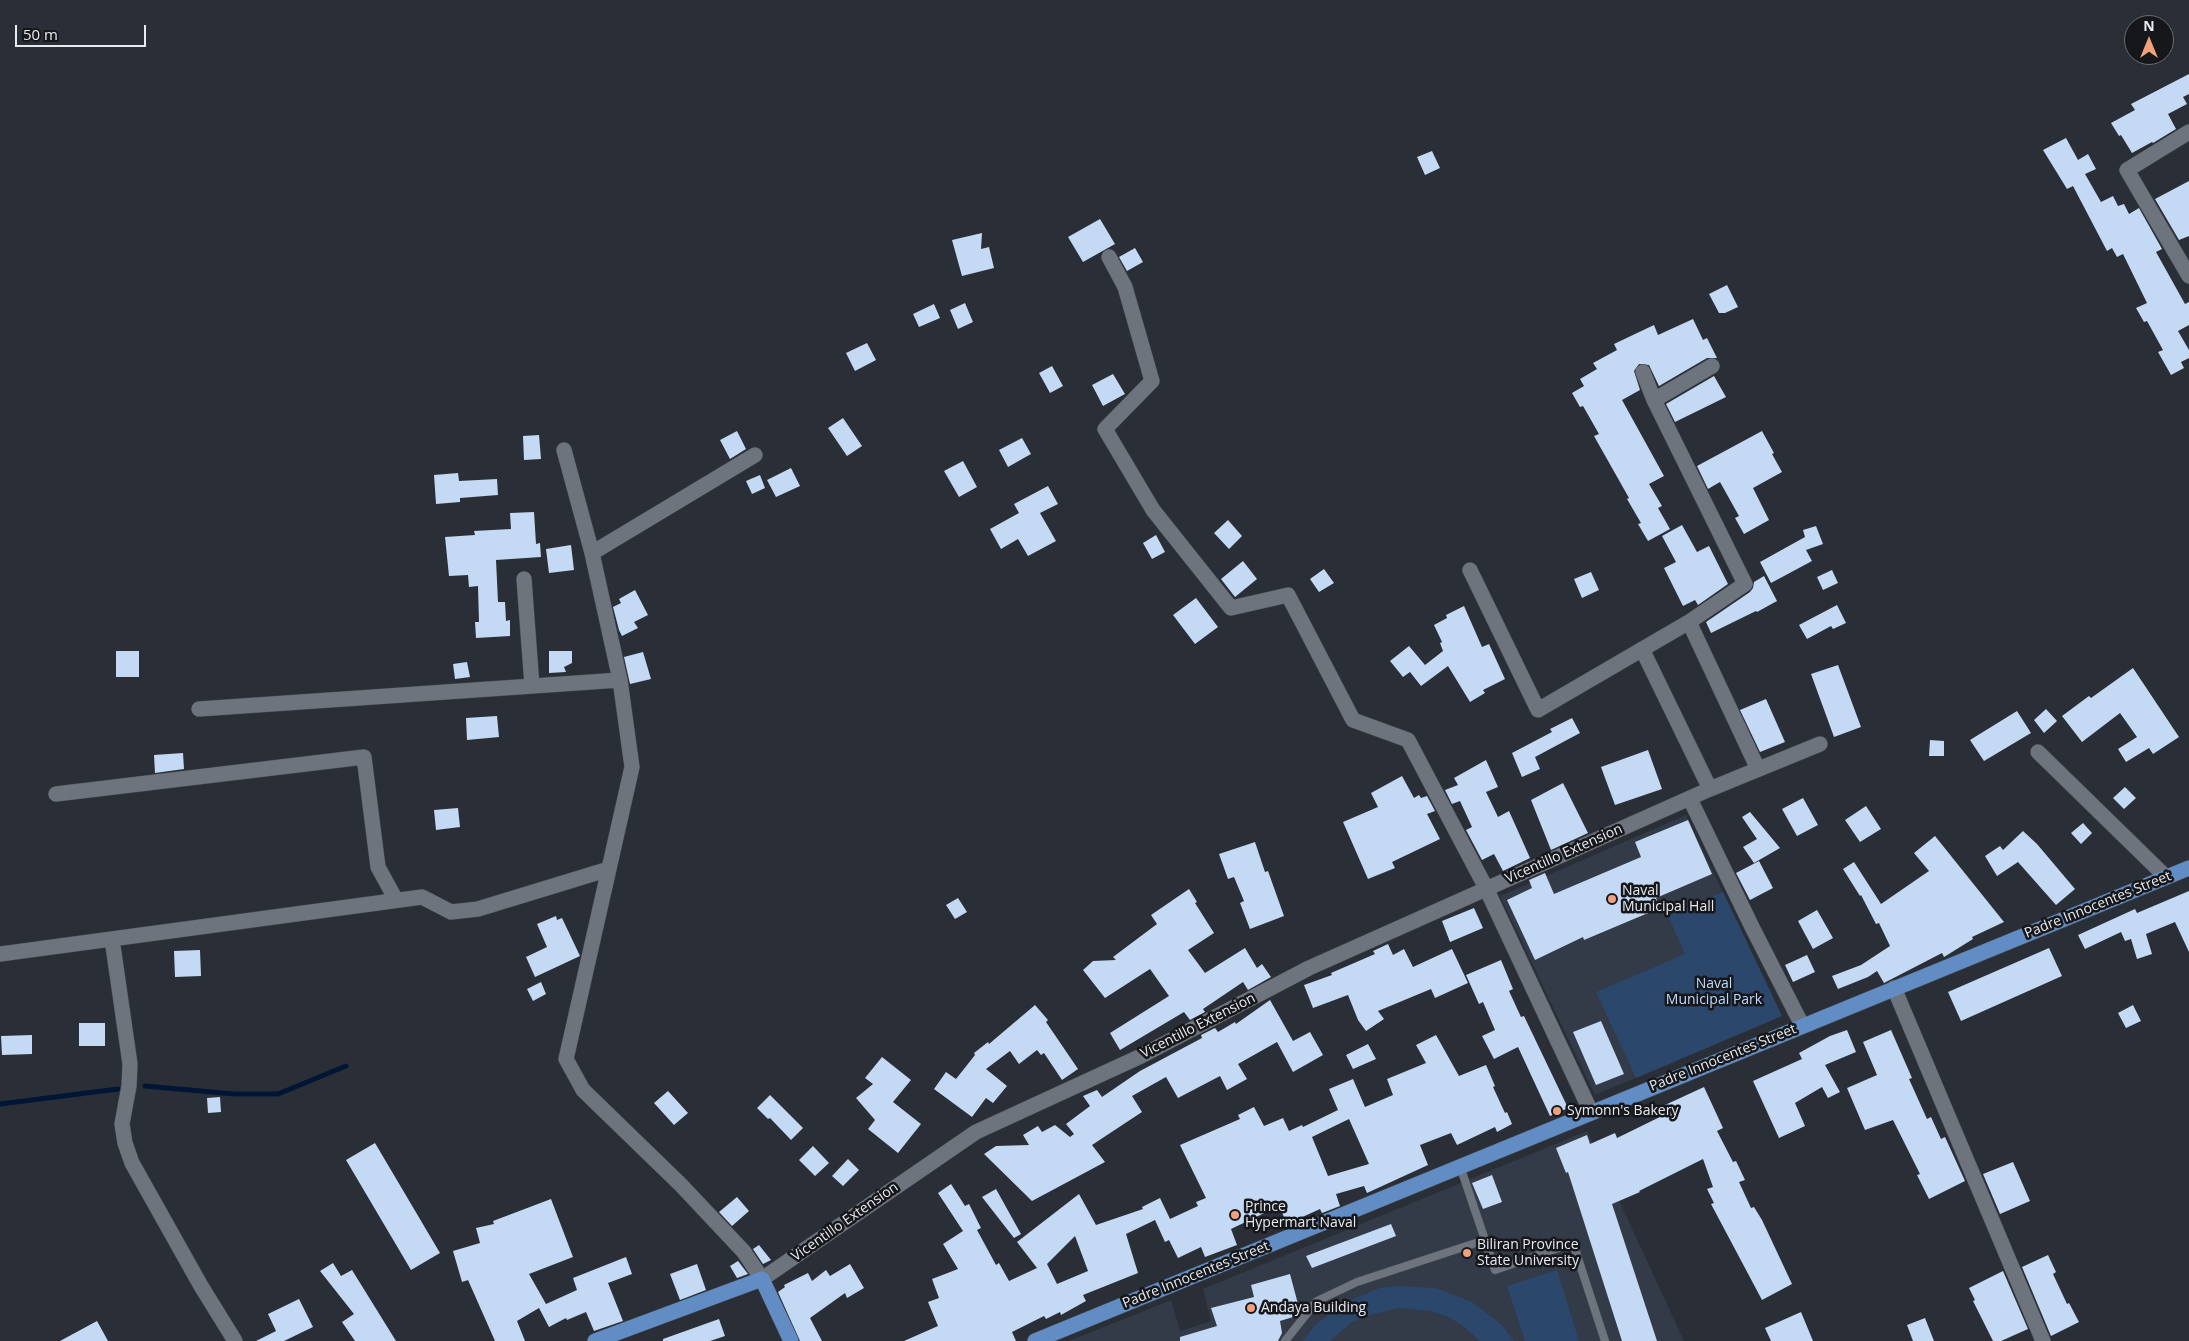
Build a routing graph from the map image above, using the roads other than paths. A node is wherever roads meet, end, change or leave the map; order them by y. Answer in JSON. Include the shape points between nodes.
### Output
{"nodes":[{"id":1,"x":2189,"y":132,"type":"edge"},
{"id":2,"x":1109,"y":257,"type":"dead end"},
{"id":3,"x":2189,"y":276,"type":"edge"},
{"id":4,"x":1712,"y":366,"type":"dead end"},
{"id":5,"x":1643,"y":372,"type":"dead end"},
{"id":6,"x":1654,"y":400,"type":"junction"},
{"id":7,"x":564,"y":450,"type":"dead end"},
{"id":8,"x":755,"y":455,"type":"dead end"},
{"id":9,"x":592,"y":553,"type":"junction"},
{"id":10,"x":1470,"y":570,"type":"dead end"},
{"id":11,"x":524,"y":579,"type":"dead end"},
{"id":12,"x":1688,"y":622,"type":"junction"},
{"id":13,"x":1642,"y":649,"type":"junction"},
{"id":14,"x":620,"y":680,"type":"junction"},
{"id":15,"x":532,"y":686,"type":"junction"},
{"id":16,"x":199,"y":709,"type":"dead end"},
{"id":17,"x":1820,"y":744,"type":"dead end"},
{"id":18,"x":2038,"y":752,"type":"dead end"},
{"id":19,"x":1758,"y":770,"type":"junction"},
{"id":20,"x":1710,"y":789,"type":"junction"},
{"id":21,"x":56,"y":794,"type":"dead end"},
{"id":22,"x":1690,"y":798,"type":"junction"},
{"id":23,"x":2189,"y":868,"type":"edge"},
{"id":24,"x":609,"y":869,"type":"junction"},
{"id":25,"x":2166,"y":877,"type":"junction"},
{"id":26,"x":1486,"y":888,"type":"junction"},
{"id":27,"x":396,"y":900,"type":"junction"},
{"id":28,"x":112,"y":939,"type":"junction"},
{"id":29,"x":0,"y":954,"type":"edge"},
{"id":30,"x":1894,"y":988,"type":"junction"},
{"id":31,"x":1802,"y":1025,"type":"junction"},
{"id":32,"x":1591,"y":1112,"type":"junction"},
{"id":33,"x":1460,"y":1166,"type":"junction"},
{"id":34,"x":1485,"y":1240,"type":"junction"},
{"id":35,"x":762,"y":1279,"type":"junction"},
{"id":36,"x":235,"y":1341,"type":"edge"},
{"id":37,"x":595,"y":1341,"type":"edge"},
{"id":38,"x":791,"y":1341,"type":"edge"},
{"id":39,"x":1036,"y":1341,"type":"edge"},
{"id":40,"x":1285,"y":1341,"type":"edge"},
{"id":41,"x":1605,"y":1341,"type":"edge"},
{"id":42,"x":2043,"y":1341,"type":"edge"}],
"edges":[{"from":1,"to":3,"type":"street","via":[[2127,170]]},
{"from":2,"to":26,"type":"street","via":[[1125,286],[1152,381],[1105,429],[1153,510],[1231,608],[1288,595],[1353,720],[1408,740]]},
{"from":4,"to":6,"type":"street"},
{"from":5,"to":6,"type":"street"},
{"from":6,"to":12,"type":"street","via":[[1745,584]]},
{"from":7,"to":9,"type":"street"},
{"from":8,"to":9,"type":"street"},
{"from":9,"to":14,"type":"street"},
{"from":10,"to":13,"type":"street","via":[[1538,710]]},
{"from":11,"to":15,"type":"street"},
{"from":12,"to":13,"type":"street"},
{"from":12,"to":19,"type":"street"},
{"from":13,"to":20,"type":"street"},
{"from":14,"to":15,"type":"street"},
{"from":14,"to":24,"type":"street","via":[[632,768]]},
{"from":15,"to":16,"type":"street"},
{"from":17,"to":19,"type":"street","name":"Vicentillo Extension"},
{"from":18,"to":25,"type":"street"},
{"from":19,"to":20,"type":"street","name":"Vicentillo Extension"},
{"from":20,"to":22,"type":"street","name":"Vicentillo Extension"},
{"from":21,"to":27,"type":"street","via":[[364,757],[378,867]]},
{"from":22,"to":26,"type":"street","name":"Vicentillo Extension"},
{"from":22,"to":31,"type":"street"},
{"from":23,"to":25,"type":"main road","name":"Padre Innocentes Street"},
{"from":24,"to":27,"type":"street","via":[[469,910],[451,912],[422,897]]},
{"from":24,"to":35,"type":"street","via":[[566,1059],[582,1090],[738,1245]]},
{"from":25,"to":30,"type":"main road","name":"Padre Innocentes Street"},
{"from":26,"to":32,"type":"street"},
{"from":26,"to":35,"type":"street","name":"Vicentillo Extension","via":[[1309,968],[1139,1057],[976,1132]]},
{"from":27,"to":28,"type":"street"},
{"from":28,"to":29,"type":"street"},
{"from":28,"to":36,"type":"street","via":[[130,1064],[122,1124],[125,1143],[132,1163]]},
{"from":30,"to":31,"type":"main road","name":"Padre Innocentes Street"},
{"from":30,"to":42,"type":"street"},
{"from":31,"to":32,"type":"main road","name":"Padre Innocentes Street"},
{"from":32,"to":33,"type":"main road","name":"Padre Innocentes Street"},
{"from":33,"to":34,"type":"lane"},
{"from":33,"to":39,"type":"main road","name":"Padre Innocentes Street"},
{"from":34,"to":40,"type":"lane","via":[[1357,1282],[1317,1301]]},
{"from":34,"to":41,"type":"lane","via":[[1495,1270],[1573,1244]]},
{"from":35,"to":37,"type":"main road","name":"Vicentillo Extension"},
{"from":35,"to":38,"type":"main road"}]}
